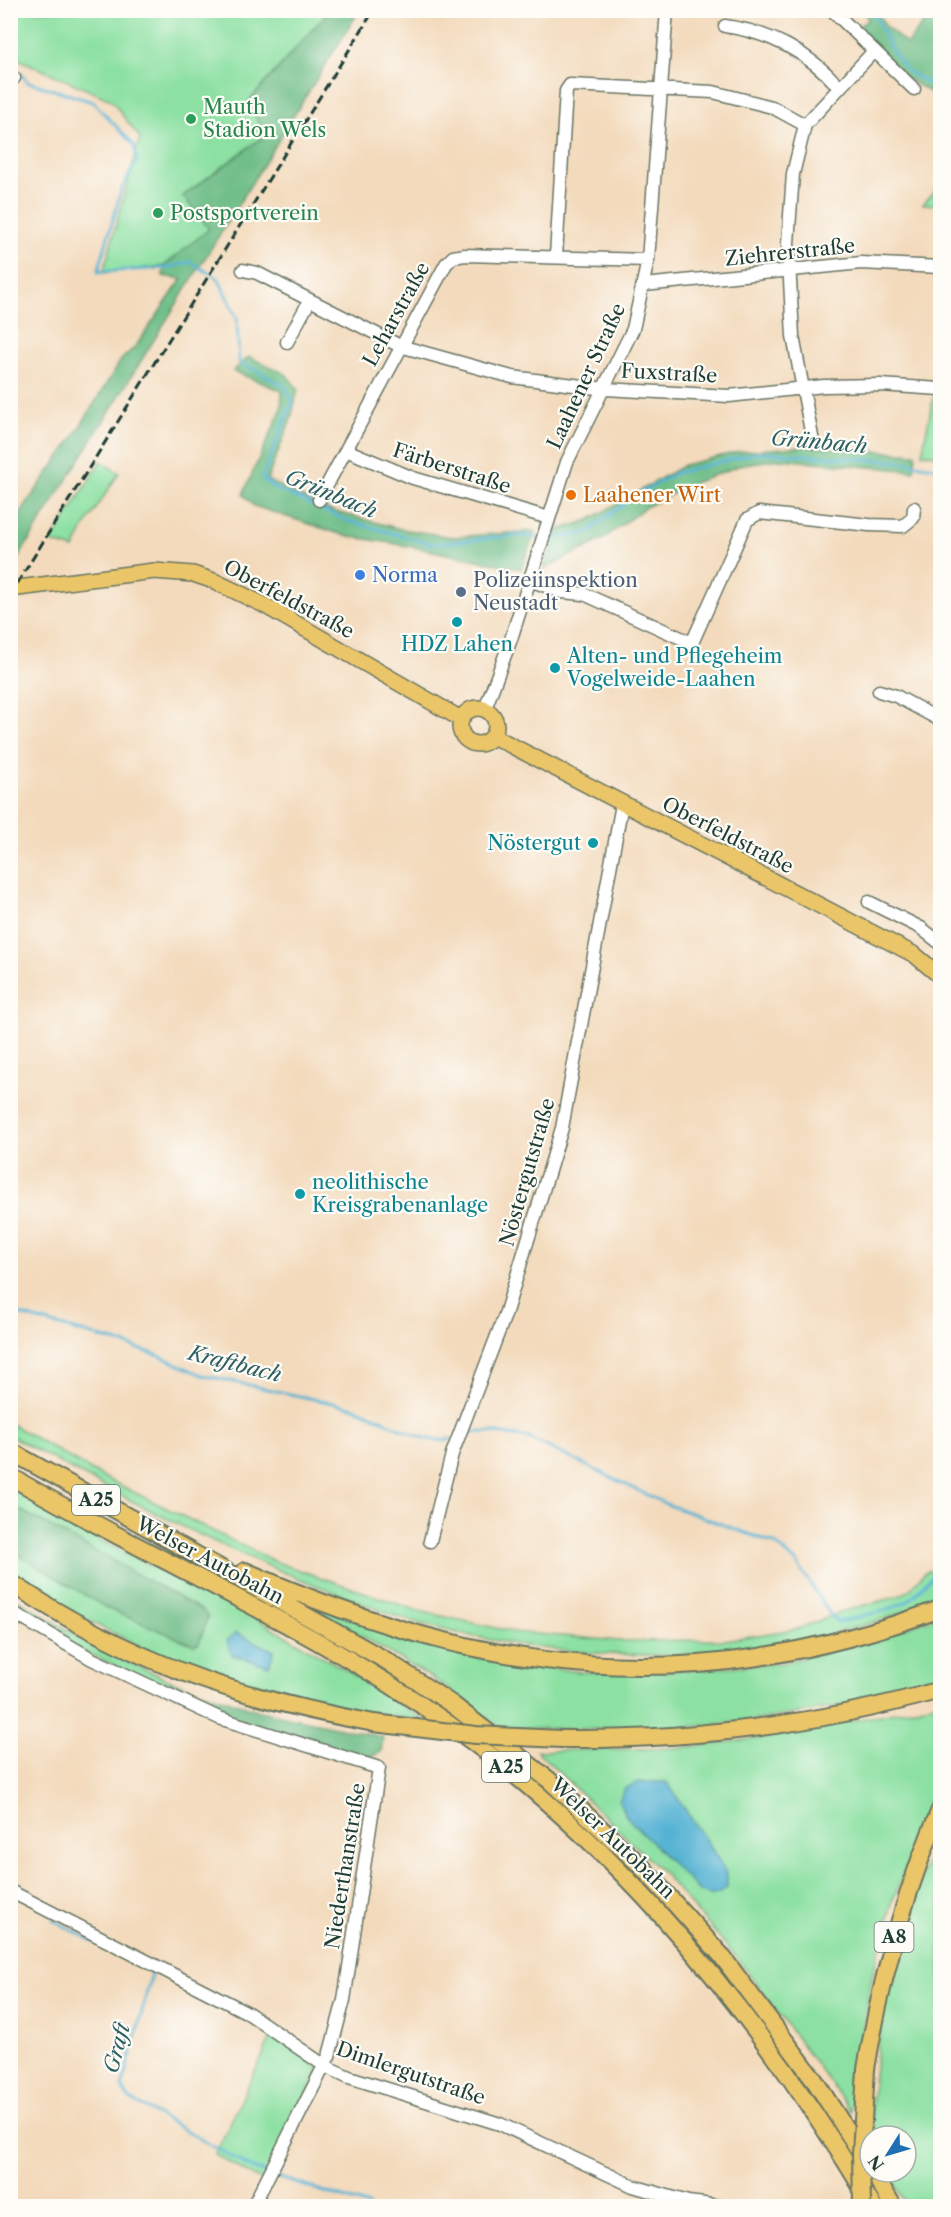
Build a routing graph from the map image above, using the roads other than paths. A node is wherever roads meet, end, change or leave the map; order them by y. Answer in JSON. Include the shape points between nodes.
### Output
{"nodes":[{"id":1,"x":667,"y":10,"type":"edge"},
{"id":2,"x":832,"y":10,"type":"edge"},
{"id":3,"x":725,"y":26,"type":"dead end"},
{"id":4,"x":873,"y":52,"type":"junction"},
{"id":5,"x":839,"y":87,"type":"junction"},
{"id":6,"x":663,"y":89,"type":"junction"},
{"id":7,"x":914,"y":89,"type":"dead end"},
{"id":8,"x":805,"y":125,"type":"junction"},
{"id":9,"x":556,"y":256,"type":"junction"},
{"id":10,"x":648,"y":260,"type":"junction"},
{"id":11,"x":940,"y":267,"type":"edge"},
{"id":12,"x":789,"y":269,"type":"junction"},
{"id":13,"x":243,"y":270,"type":"dead end"},
{"id":14,"x":644,"y":285,"type":"junction"},
{"id":15,"x":309,"y":300,"type":"junction"},
{"id":16,"x":287,"y":342,"type":"dead end"},
{"id":17,"x":400,"y":346,"type":"junction"},
{"id":18,"x":803,"y":388,"type":"junction"},
{"id":19,"x":604,"y":389,"type":"junction"},
{"id":20,"x":940,"y":390,"type":"edge"},
{"id":21,"x":813,"y":442,"type":"dead end"},
{"id":22,"x":346,"y":450,"type":"junction"},
{"id":23,"x":319,"y":500,"type":"dead end"},
{"id":24,"x":915,"y":508,"type":"dead end"},
{"id":25,"x":549,"y":518,"type":"junction"},
{"id":26,"x":530,"y":580,"type":"junction"},
{"id":27,"x":10,"y":589,"type":"edge"},
{"id":28,"x":879,"y":691,"type":"dead end"},
{"id":29,"x":485,"y":709,"type":"junction"},
{"id":30,"x":461,"y":719,"type":"junction"},
{"id":31,"x":940,"y":720,"type":"edge"},
{"id":32,"x":493,"y":736,"type":"junction"},
{"id":33,"x":622,"y":804,"type":"junction"},
{"id":34,"x":869,"y":902,"type":"dead end"},
{"id":35,"x":940,"y":943,"type":"edge"},
{"id":36,"x":940,"y":976,"type":"edge"},
{"id":37,"x":10,"y":1451,"type":"edge"},
{"id":38,"x":10,"y":1476,"type":"edge"},
{"id":39,"x":430,"y":1540,"type":"dead end"},
{"id":40,"x":177,"y":1543,"type":"junction"},
{"id":41,"x":10,"y":1582,"type":"edge"},
{"id":42,"x":940,"y":1608,"type":"edge"},
{"id":43,"x":10,"y":1611,"type":"edge"},
{"id":44,"x":940,"y":1690,"type":"edge"},
{"id":45,"x":940,"y":1810,"type":"edge"},
{"id":46,"x":10,"y":1891,"type":"edge"},
{"id":47,"x":325,"y":2066,"type":"junction"},
{"id":48,"x":858,"y":2148,"type":"edge"},
{"id":49,"x":880,"y":2184,"type":"edge"},
{"id":50,"x":254,"y":2206,"type":"edge"},
{"id":51,"x":720,"y":2206,"type":"edge"},
{"id":52,"x":862,"y":2206,"type":"edge"},
{"id":53,"x":873,"y":2206,"type":"edge"},
{"id":54,"x":893,"y":2206,"type":"edge"}],
"edges":[{"from":1,"to":6,"type":"street","name":"Laahener Straße"},
{"from":2,"to":4,"type":"street"},
{"from":3,"to":5,"type":"street","via":[[771,38],[795,50],[815,62]]},
{"from":4,"to":5,"type":"street"},
{"from":4,"to":7,"type":"street"},
{"from":5,"to":8,"type":"street"},
{"from":6,"to":8,"type":"street","via":[[737,97],[772,107]]},
{"from":6,"to":9,"type":"street","via":[[577,84],[566,91]]},
{"from":6,"to":10,"type":"street","name":"Laahener Straße"},
{"from":8,"to":12,"type":"street","via":[[793,174]]},
{"from":9,"to":10,"type":"street","name":"Leharstraße"},
{"from":9,"to":17,"type":"street","name":"Leharstraße","via":[[453,257]]},
{"from":10,"to":14,"type":"street","name":"Laahener Straße"},
{"from":11,"to":12,"type":"street","name":"Ziehrerstraße","via":[[861,263]]},
{"from":12,"to":14,"type":"street","name":"Ziehrerstraße"},
{"from":12,"to":18,"type":"street","via":[[793,336]]},
{"from":13,"to":15,"type":"street","name":"Fuxstraße","via":[[257,273]]},
{"from":14,"to":19,"type":"street","name":"Laahener Straße","via":[[633,329]]},
{"from":15,"to":16,"type":"street"},
{"from":15,"to":17,"type":"street","name":"Fuxstraße"},
{"from":17,"to":19,"type":"street","name":"Fuxstraße","via":[[512,377]]},
{"from":17,"to":22,"type":"street","name":"Leharstraße"},
{"from":18,"to":19,"type":"street","name":"Fuxstraße","via":[[729,396]]},
{"from":18,"to":20,"type":"street","name":"Fuxstraße","via":[[880,385]]},
{"from":18,"to":21,"type":"street"},
{"from":19,"to":25,"type":"street","name":"Laahener Straße","via":[[567,462]]},
{"from":22,"to":23,"type":"street","name":"Leharstraße"},
{"from":22,"to":25,"type":"street","name":"Färberstraße","via":[[413,478]]},
{"from":24,"to":26,"type":"street","via":[[913,519],[903,526],[751,515],[692,643],[584,594],[561,592]]},
{"from":25,"to":26,"type":"street","name":"Laahener Straße"},
{"from":26,"to":29,"type":"street","name":"Laahener Straße"},
{"from":27,"to":30,"type":"main road","name":"Oberfeldstraße","via":[[154,571],[193,574],[264,605]]},
{"from":28,"to":31,"type":"street"},
{"from":29,"to":30,"type":"main road","via":[[471,709]]},
{"from":29,"to":32,"type":"main road","via":[[495,721]]},
{"from":30,"to":32,"type":"main road","via":[[461,732],[471,742],[479,744]]},
{"from":32,"to":33,"type":"main road","name":"Oberfeldstraße"},
{"from":33,"to":36,"type":"main road","name":"Oberfeldstraße","via":[[915,955]]},
{"from":33,"to":39,"type":"street","name":"Nöstergutstraße","via":[[562,1128],[505,1315],[452,1454]]},
{"from":34,"to":35,"type":"street","via":[[921,928]]},
{"from":37,"to":40,"type":"highway","name":"Welser Autobahn","number":"A25"},
{"from":38,"to":53,"type":"highway","name":"Welser Autobahn","number":"A25","via":[[387,1682],[488,1752],[539,1794],[633,1882],[728,1992],[820,2121]]},
{"from":40,"to":42,"type":"highway","via":[[395,1628],[494,1653],[588,1665],[669,1666],[758,1658],[863,1635]]},
{"from":40,"to":48,"type":"highway","name":"Welser Autobahn","number":"A25","via":[[387,1661],[512,1750],[601,1827],[721,1955],[813,2078]]},
{"from":41,"to":44,"type":"highway","bridge":true,"via":[[82,1626],[163,1666],[259,1699],[374,1723],[476,1735],[562,1739],[664,1737],[766,1727],[863,1710]]},
{"from":43,"to":47,"type":"street","name":"Niederthanstraße","via":[[92,1659],[219,1718],[379,1768],[344,2000]]},
{"from":45,"to":52,"type":"highway","number":"A8","bridge":true,"via":[[900,1915],[883,1979],[866,2069]]},
{"from":46,"to":47,"type":"street","name":"Dimlergutstraße","via":[[248,2013]]},
{"from":47,"to":50,"type":"street","name":"Niederthanstraße"},
{"from":47,"to":51,"type":"street","name":"Dimlergutstraße","via":[[500,2124],[633,2186],[688,2202]]},
{"from":49,"to":54,"type":"highway"}]}
